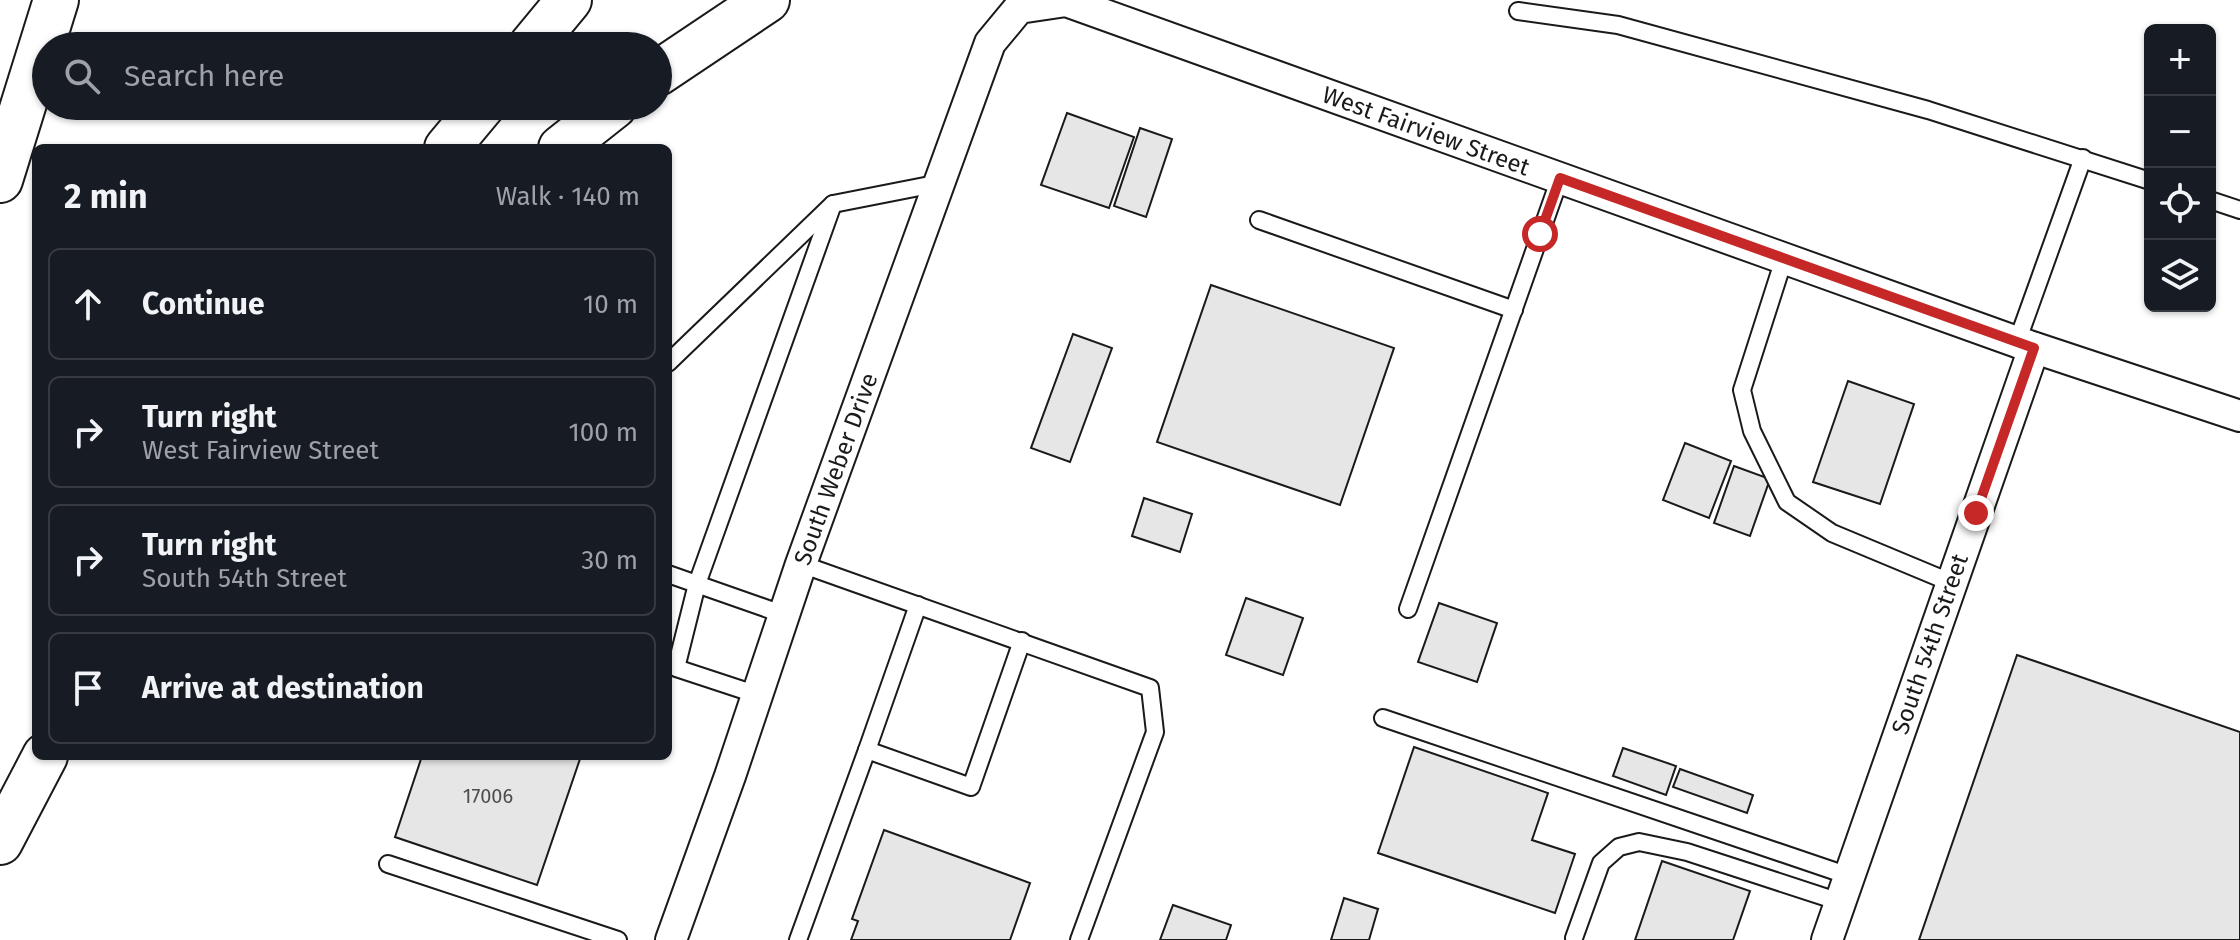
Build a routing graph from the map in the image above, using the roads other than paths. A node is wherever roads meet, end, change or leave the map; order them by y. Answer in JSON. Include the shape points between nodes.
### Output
{"nodes":[{"id":1,"x":56,"y":0,"type":"edge"},
{"id":2,"x":569,"y":0,"type":"edge"},
{"id":3,"x":767,"y":0,"type":"edge"},
{"id":4,"x":1019,"y":8,"type":"joint"},
{"id":5,"x":1518,"y":11,"type":"dead end"},
{"id":6,"x":46,"y":32,"type":"edge"},
{"id":7,"x":543,"y":32,"type":"edge"},
{"id":8,"x":672,"y":64,"type":"edge"},
{"id":9,"x":32,"y":77,"type":"edge"},
{"id":10,"x":470,"y":120,"type":"edge"},
{"id":11,"x":596,"y":120,"type":"edge"},
{"id":12,"x":450,"y":144,"type":"edge"},
{"id":13,"x":566,"y":144,"type":"edge"},
{"id":14,"x":2083,"y":158,"type":"junction"},
{"id":15,"x":1560,"y":178,"type":"junction"},
{"id":16,"x":2144,"y":179,"type":"edge"},
{"id":17,"x":0,"y":180,"type":"edge"},
{"id":18,"x":940,"y":183,"type":"junction"},
{"id":19,"x":2216,"y":202,"type":"edge"},
{"id":20,"x":833,"y":204,"type":"junction"},
{"id":21,"x":2240,"y":210,"type":"edge"},
{"id":22,"x":1259,"y":220,"type":"dead end"},
{"id":23,"x":1784,"y":259,"type":"junction"},
{"id":24,"x":1514,"y":310,"type":"junction"},
{"id":25,"x":2026,"y":345,"type":"junction"},
{"id":26,"x":672,"y":359,"type":"edge"},
{"id":27,"x":2240,"y":416,"type":"edge"},
{"id":28,"x":801,"y":564,"type":"junction"},
{"id":29,"x":672,"y":575,"type":"edge"},
{"id":30,"x":1952,"y":583,"type":"junction"},
{"id":31,"x":697,"y":584,"type":"junction"},
{"id":32,"x":918,"y":605,"type":"junction"},
{"id":33,"x":1408,"y":609,"type":"dead end"},
{"id":34,"x":785,"y":615,"type":"junction"},
{"id":35,"x":1022,"y":641,"type":"junction"},
{"id":36,"x":758,"y":695,"type":"junction"},
{"id":37,"x":1383,"y":718,"type":"dead end"},
{"id":38,"x":867,"y":750,"type":"junction"},
{"id":39,"x":43,"y":760,"type":"edge"},
{"id":40,"x":0,"y":842,"type":"edge"},
{"id":41,"x":388,"y":864,"type":"dead end"},
{"id":42,"x":1844,"y":889,"type":"junction"},
{"id":43,"x":1574,"y":938,"type":"dead end"},
{"id":44,"x":618,"y":940,"type":"edge"},
{"id":45,"x":671,"y":940,"type":"edge"},
{"id":46,"x":798,"y":940,"type":"edge"},
{"id":47,"x":1079,"y":940,"type":"edge"},
{"id":48,"x":1827,"y":940,"type":"edge"}],
"edges":[{"from":1,"to":6,"type":"highway"},
{"from":2,"to":7,"type":"highway"},
{"from":3,"to":8,"type":"highway"},
{"from":4,"to":15,"type":"street","name":"West Fairview Street","via":[[1066,1]]},
{"from":4,"to":18,"type":"street","name":"South Weber Drive","via":[[990,43]]},
{"from":5,"to":14,"type":"lane","via":[[1618,25]]},
{"from":9,"to":17,"type":"highway"},
{"from":10,"to":12,"type":"highway"},
{"from":11,"to":13,"type":"highway"},
{"from":14,"to":16,"type":"lane"},
{"from":14,"to":25,"type":"lane"},
{"from":15,"to":23,"type":"street","name":"West Fairview Street"},
{"from":15,"to":24,"type":"lane"},
{"from":18,"to":20,"type":"lane"},
{"from":18,"to":28,"type":"street","name":"South Weber Drive"},
{"from":19,"to":21,"type":"lane"},
{"from":20,"to":26,"type":"lane"},
{"from":20,"to":31,"type":"lane"},
{"from":22,"to":24,"type":"lane"},
{"from":23,"to":25,"type":"street","name":"West Fairview Street"},
{"from":23,"to":30,"type":"lane","via":[[1742,390],[1752,431],[1787,502],[1832,533]]},
{"from":24,"to":33,"type":"lane"},
{"from":25,"to":27,"type":"street","name":"West Fairview Street"},
{"from":25,"to":30,"type":"street","name":"South 54th Street"},
{"from":28,"to":32,"type":"lane"},
{"from":28,"to":34,"type":"street","name":"South Weber Drive"},
{"from":29,"to":31,"type":"lane"},
{"from":30,"to":42,"type":"street","name":"South 54th Street"},
{"from":31,"to":34,"type":"lane"},
{"from":31,"to":36,"type":"lane","via":[[676,668]]},
{"from":32,"to":35,"type":"lane"},
{"from":32,"to":38,"type":"lane"},
{"from":34,"to":36,"type":"street","name":"South Weber Drive"},
{"from":35,"to":38,"type":"lane","via":[[971,787]]},
{"from":35,"to":47,"type":"lane","via":[[1150,688],[1155,732]]},
{"from":36,"to":45,"type":"street","name":"South Weber Drive"},
{"from":37,"to":42,"type":"lane"},
{"from":38,"to":46,"type":"lane"},
{"from":39,"to":40,"type":"highway"},
{"from":41,"to":44,"type":"lane"},
{"from":42,"to":43,"type":"lane","via":[[1639,842],[1619,847],[1601,863]]},
{"from":42,"to":48,"type":"street","name":"South 54th Street"}]}
